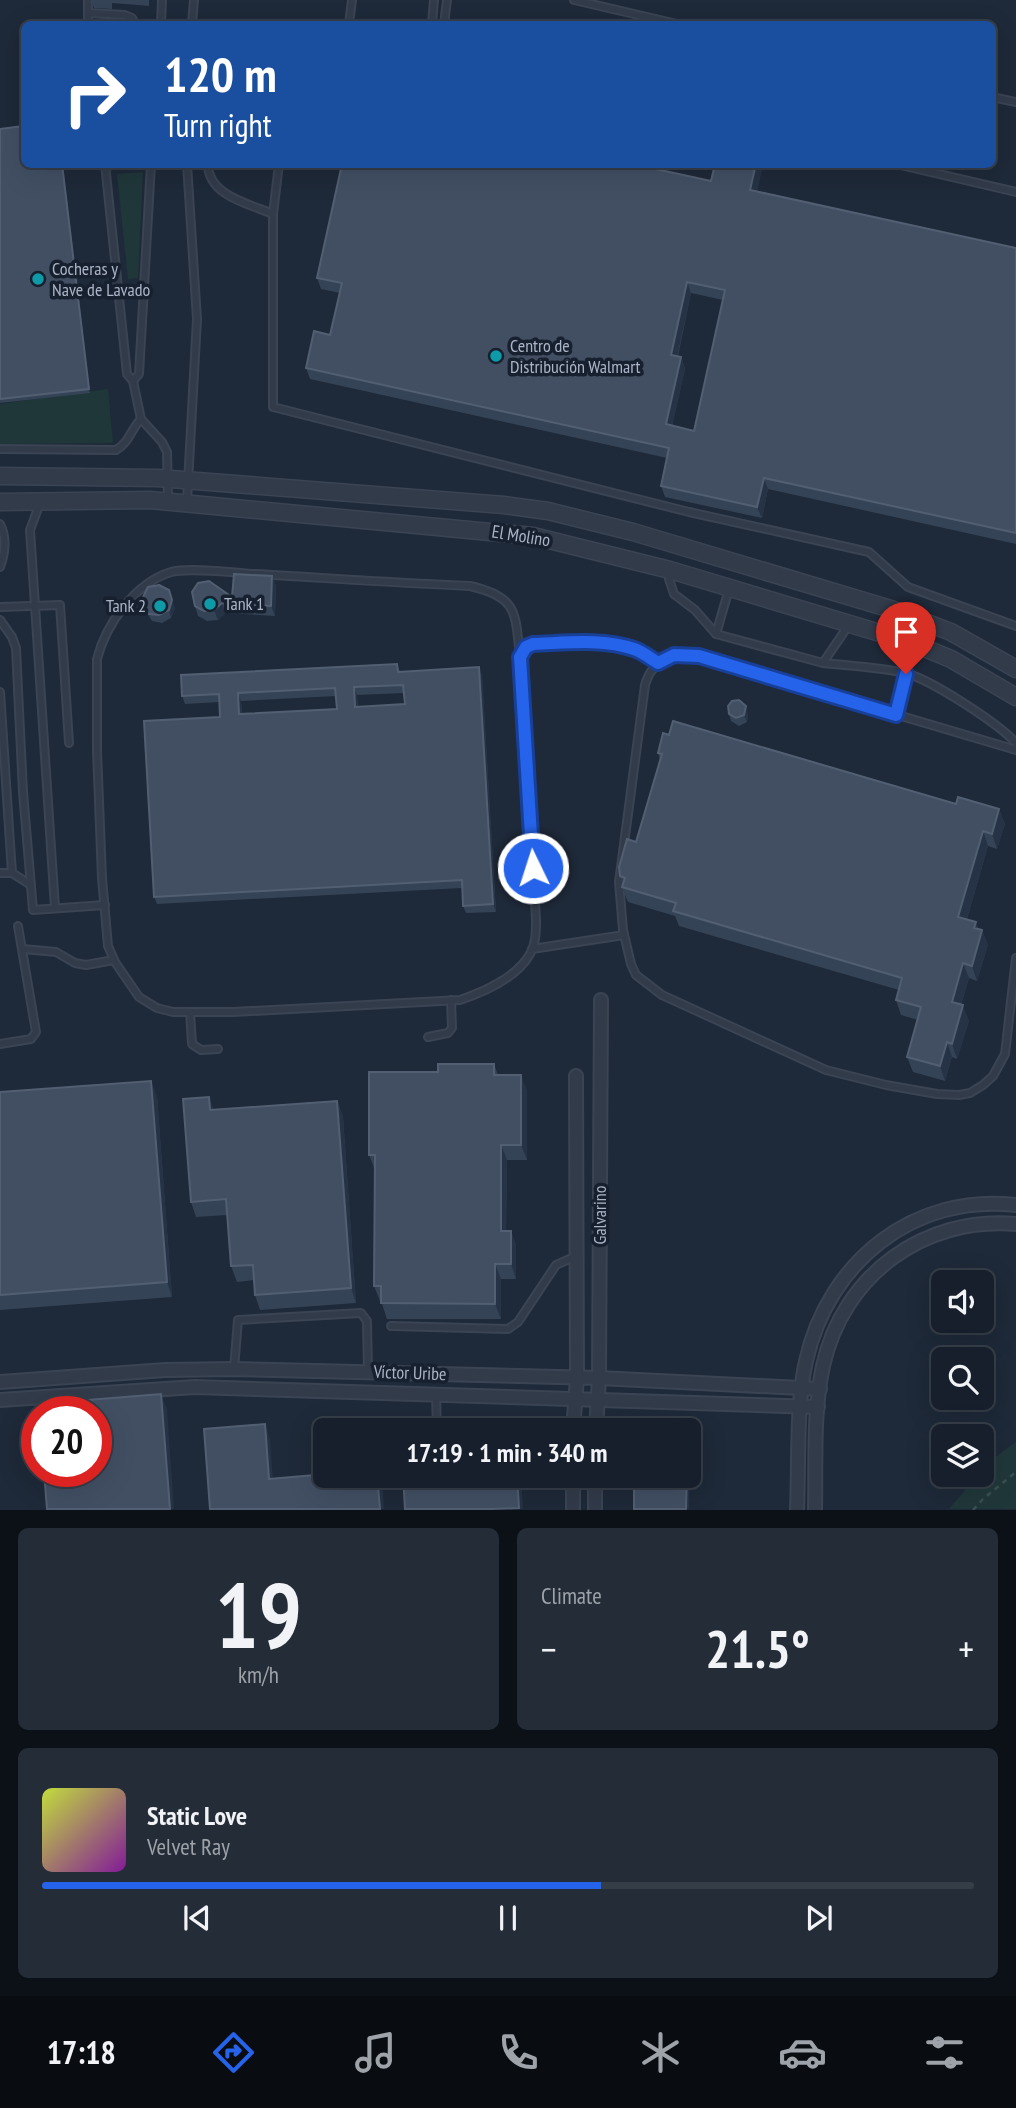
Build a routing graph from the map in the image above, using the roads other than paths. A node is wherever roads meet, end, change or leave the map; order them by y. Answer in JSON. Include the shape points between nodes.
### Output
{"nodes":[{"id":1,"x":88,"y":0,"type":"edge"},
{"id":2,"x":163,"y":0,"type":"edge"},
{"id":3,"x":194,"y":0,"type":"edge"},
{"id":4,"x":352,"y":0,"type":"edge"},
{"id":5,"x":434,"y":0,"type":"edge"},
{"id":6,"x":447,"y":0,"type":"edge"},
{"id":7,"x":574,"y":0,"type":"edge"},
{"id":8,"x":88,"y":13,"type":"junction"},
{"id":9,"x":88,"y":21,"type":"edge"},
{"id":10,"x":134,"y":21,"type":"edge"},
{"id":11,"x":161,"y":21,"type":"edge"},
{"id":12,"x":192,"y":21,"type":"edge"},
{"id":13,"x":349,"y":21,"type":"edge"},
{"id":14,"x":432,"y":21,"type":"edge"},
{"id":15,"x":444,"y":21,"type":"edge"},
{"id":16,"x":664,"y":21,"type":"edge"},
{"id":17,"x":996,"y":98,"type":"edge"},
{"id":18,"x":1016,"y":102,"type":"edge"},
{"id":19,"x":105,"y":168,"type":"edge"},
{"id":20,"x":151,"y":168,"type":"edge"},
{"id":21,"x":187,"y":168,"type":"edge"},
{"id":22,"x":209,"y":168,"type":"edge"},
{"id":23,"x":279,"y":168,"type":"edge"},
{"id":24,"x":913,"y":168,"type":"edge"},
{"id":25,"x":1016,"y":192,"type":"edge"},
{"id":26,"x":273,"y":214,"type":"junction"},
{"id":27,"x":134,"y":381,"type":"junction"},
{"id":28,"x":141,"y":419,"type":"junction"},
{"id":29,"x":0,"y":449,"type":"edge"},
{"id":30,"x":0,"y":476,"type":"edge"},
{"id":31,"x":166,"y":478,"type":"junction"},
{"id":32,"x":188,"y":480,"type":"junction"},
{"id":33,"x":40,"y":501,"type":"junction"},
{"id":34,"x":168,"y":501,"type":"junction"},
{"id":35,"x":0,"y":502,"type":"edge"},
{"id":36,"x":187,"y":503,"type":"junction"},
{"id":37,"x":548,"y":511,"type":"junction"},
{"id":38,"x":0,"y":524,"type":"edge"},
{"id":39,"x":537,"y":537,"type":"junction"},
{"id":40,"x":0,"y":567,"type":"edge"},
{"id":41,"x":670,"y":570,"type":"junction"},
{"id":42,"x":729,"y":588,"type":"junction"},
{"id":43,"x":836,"y":593,"type":"junction"},
{"id":44,"x":33,"y":606,"type":"junction"},
{"id":45,"x":0,"y":607,"type":"edge"},
{"id":46,"x":828,"y":617,"type":"junction"},
{"id":47,"x":0,"y":621,"type":"edge"},
{"id":48,"x":850,"y":623,"type":"junction"},
{"id":49,"x":1016,"y":626,"type":"edge"},
{"id":50,"x":716,"y":634,"type":"junction"},
{"id":51,"x":520,"y":657,"type":"junction"},
{"id":52,"x":658,"y":663,"type":"junction"},
{"id":53,"x":823,"y":663,"type":"junction"},
{"id":54,"x":1016,"y":669,"type":"edge"},
{"id":55,"x":906,"y":674,"type":"junction"},
{"id":56,"x":0,"y":692,"type":"edge"},
{"id":57,"x":1016,"y":697,"type":"edge"},
{"id":58,"x":896,"y":715,"type":"junction"},
{"id":59,"x":69,"y":743,"type":"dead end"},
{"id":60,"x":1016,"y":743,"type":"edge"},
{"id":61,"x":1016,"y":750,"type":"edge"},
{"id":62,"x":0,"y":873,"type":"edge"},
{"id":63,"x":12,"y":873,"type":"junction"},
{"id":64,"x":31,"y":885,"type":"junction"},
{"id":65,"x":105,"y":905,"type":"junction"},
{"id":66,"x":55,"y":908,"type":"junction"},
{"id":67,"x":18,"y":926,"type":"dead end"},
{"id":68,"x":624,"y":935,"type":"junction"},
{"id":69,"x":23,"y":949,"type":"junction"},
{"id":70,"x":532,"y":949,"type":"junction"},
{"id":71,"x":1016,"y":958,"type":"edge"},
{"id":72,"x":114,"y":960,"type":"junction"},
{"id":73,"x":451,"y":1000,"type":"junction"},
{"id":74,"x":601,"y":1000,"type":"dead end"},
{"id":75,"x":190,"y":1012,"type":"junction"},
{"id":76,"x":428,"y":1037,"type":"dead end"},
{"id":77,"x":0,"y":1044,"type":"edge"},
{"id":78,"x":218,"y":1049,"type":"dead end"},
{"id":79,"x":576,"y":1076,"type":"dead end"},
{"id":80,"x":577,"y":1143,"type":"junction"},
{"id":81,"x":600,"y":1144,"type":"junction"},
{"id":82,"x":1016,"y":1205,"type":"edge"},
{"id":83,"x":1016,"y":1224,"type":"edge"},
{"id":84,"x":578,"y":1255,"type":"junction"},
{"id":85,"x":391,"y":1326,"type":"dead end"},
{"id":86,"x":233,"y":1369,"type":"junction"},
{"id":87,"x":368,"y":1372,"type":"junction"},
{"id":88,"x":577,"y":1378,"type":"junction"},
{"id":89,"x":598,"y":1378,"type":"junction"},
{"id":90,"x":0,"y":1382,"type":"edge"},
{"id":91,"x":801,"y":1387,"type":"junction"},
{"id":92,"x":232,"y":1388,"type":"junction"},
{"id":93,"x":820,"y":1389,"type":"junction"},
{"id":94,"x":436,"y":1395,"type":"junction"},
{"id":95,"x":0,"y":1400,"type":"edge"},
{"id":96,"x":596,"y":1400,"type":"junction"},
{"id":97,"x":573,"y":1401,"type":"junction"},
{"id":98,"x":800,"y":1407,"type":"junction"},
{"id":99,"x":818,"y":1407,"type":"junction"},
{"id":100,"x":437,"y":1418,"type":"edge"},
{"id":101,"x":573,"y":1418,"type":"edge"},
{"id":102,"x":596,"y":1418,"type":"edge"},
{"id":103,"x":573,"y":1488,"type":"edge"},
{"id":104,"x":595,"y":1488,"type":"edge"},
{"id":105,"x":572,"y":1510,"type":"edge"},
{"id":106,"x":595,"y":1510,"type":"edge"},
{"id":107,"x":797,"y":1510,"type":"edge"},
{"id":108,"x":815,"y":1510,"type":"edge"}],
"edges":[{"from":1,"to":8,"type":"lane"},
{"from":2,"to":11,"type":"lane"},
{"from":3,"to":12,"type":"lane"},
{"from":4,"to":13,"type":"lane"},
{"from":5,"to":14,"type":"lane"},
{"from":6,"to":15,"type":"lane"},
{"from":7,"to":16,"type":"lane"},
{"from":8,"to":9,"type":"lane"},
{"from":8,"to":10,"type":"lane","via":[[125,15]]},
{"from":17,"to":18,"type":"lane"},
{"from":19,"to":27,"type":"lane","via":[[127,374]]},
{"from":20,"to":27,"type":"lane","via":[[139,374]]},
{"from":21,"to":32,"type":"lane","via":[[197,319]]},
{"from":22,"to":26,"type":"lane","via":[[214,184],[226,194]]},
{"from":23,"to":26,"type":"lane"},
{"from":24,"to":25,"type":"lane"},
{"from":26,"to":49,"type":"lane","via":[[273,407],[689,512],[869,552],[908,587]]},
{"from":27,"to":28,"type":"lane"},
{"from":28,"to":29,"type":"lane","via":[[116,450]]},
{"from":28,"to":31,"type":"lane","via":[[167,453]]},
{"from":30,"to":31,"type":"street","name":"El Molino"},
{"from":31,"to":32,"type":"street","name":"El Molino"},
{"from":31,"to":34,"type":"lane"},
{"from":32,"to":36,"type":"lane"},
{"from":32,"to":37,"type":"street","name":"El Molino"},
{"from":33,"to":34,"type":"street","name":"El Molino"},
{"from":33,"to":35,"type":"street","name":"El Molino"},
{"from":33,"to":44,"type":"lane","via":[[30,530]]},
{"from":34,"to":36,"type":"street","name":"El Molino"},
{"from":36,"to":39,"type":"street","name":"El Molino"},
{"from":37,"to":39,"type":"street","via":[[535,524]]},
{"from":37,"to":43,"type":"street","name":"El Molino"},
{"from":38,"to":40,"type":"lane","via":[[4,556]]},
{"from":39,"to":41,"type":"street","name":"El Molino"},
{"from":41,"to":42,"type":"street","name":"El Molino"},
{"from":41,"to":50,"type":"lane","via":[[674,594]]},
{"from":42,"to":46,"type":"street","name":"El Molino"},
{"from":42,"to":50,"type":"lane"},
{"from":43,"to":46,"type":"street","via":[[838,605]]},
{"from":43,"to":54,"type":"street","name":"El Molino","via":[[930,622]]},
{"from":44,"to":45,"type":"lane"},
{"from":44,"to":59,"type":"lane","via":[[60,605]]},
{"from":44,"to":66,"type":"lane"},
{"from":46,"to":48,"type":"street","name":"El Molino"},
{"from":47,"to":64,"type":"lane","via":[[16,648]]},
{"from":48,"to":53,"type":"lane"},
{"from":48,"to":57,"type":"street","name":"El Molino","via":[[930,650]]},
{"from":50,"to":53,"type":"lane"},
{"from":51,"to":52,"type":"lane","via":[[533,644],[586,642],[635,649]]},
{"from":51,"to":65,"type":"lane","via":[[515,614],[508,603],[490,591],[470,586],[206,572],[172,572],[146,584],[129,599],[97,659]]},
{"from":51,"to":70,"type":"lane","via":[[537,920]]},
{"from":52,"to":58,"type":"lane","via":[[674,655],[699,656]]},
{"from":52,"to":68,"type":"lane","via":[[645,685],[619,882]]},
{"from":53,"to":55,"type":"lane"},
{"from":55,"to":58,"type":"lane"},
{"from":55,"to":60,"type":"lane","via":[[921,678],[997,725]]},
{"from":56,"to":63,"type":"lane"},
{"from":58,"to":61,"type":"lane"},
{"from":62,"to":63,"type":"lane"},
{"from":63,"to":64,"type":"lane"},
{"from":64,"to":66,"type":"lane","via":[[33,910]]},
{"from":65,"to":66,"type":"lane"},
{"from":65,"to":72,"type":"lane","via":[[108,946]]},
{"from":67,"to":69,"type":"lane"},
{"from":68,"to":70,"type":"lane"},
{"from":68,"to":71,"type":"lane","via":[[636,975],[662,995],[826,1070],[948,1096],[970,1093],[1000,1065],[1007,1043]]},
{"from":69,"to":72,"type":"lane","via":[[55,952],[86,965]]},
{"from":69,"to":77,"type":"lane","via":[[36,1031],[31,1039]]},
{"from":70,"to":73,"type":"lane","via":[[514,972],[482,993]]},
{"from":72,"to":75,"type":"lane","via":[[139,997],[157,1008]]},
{"from":73,"to":75,"type":"lane"},
{"from":73,"to":76,"type":"lane","via":[[452,1028]]},
{"from":74,"to":81,"type":"street","name":"Galvarino"},
{"from":75,"to":78,"type":"lane","via":[[192,1044]]},
{"from":79,"to":80,"type":"street","name":"Galvarino"},
{"from":80,"to":81,"type":"street"},
{"from":80,"to":84,"type":"street","name":"Galvarino"},
{"from":81,"to":89,"type":"street","name":"Galvarino"},
{"from":82,"to":91,"type":"street","via":[[977,1204],[942,1211],[910,1223],[875,1245],[841,1282],[822,1314]]},
{"from":83,"to":93,"type":"street","via":[[937,1233],[886,1263],[844,1313],[828,1350]]},
{"from":84,"to":85,"type":"lane","via":[[556,1265],[518,1322],[508,1329]]},
{"from":84,"to":88,"type":"street","name":"Galvarino"},
{"from":86,"to":87,"type":"street","name":"Víctor Uribe"},
{"from":86,"to":87,"type":"lane","via":[[238,1320],[361,1313],[367,1321]]},
{"from":86,"to":90,"type":"street","name":"Víctor Uribe"},
{"from":86,"to":92,"type":"street"},
{"from":87,"to":88,"type":"street","name":"Víctor Uribe"},
{"from":88,"to":89,"type":"street","name":"Víctor Uribe"},
{"from":88,"to":97,"type":"street","name":"Galvarino"},
{"from":89,"to":91,"type":"street","name":"Víctor Uribe"},
{"from":89,"to":96,"type":"street","name":"Galvarino"},
{"from":91,"to":93,"type":"street","name":"Víctor Uribe"},
{"from":91,"to":98,"type":"street"},
{"from":92,"to":94,"type":"street","name":"Víctor Uribe"},
{"from":92,"to":95,"type":"street","name":"Víctor Uribe"},
{"from":93,"to":99,"type":"street"},
{"from":94,"to":97,"type":"street","name":"Víctor Uribe"},
{"from":94,"to":100,"type":"lane"},
{"from":96,"to":97,"type":"street","name":"Víctor Uribe"},
{"from":96,"to":98,"type":"street","name":"Víctor Uribe"},
{"from":96,"to":102,"type":"street","name":"Galvarino"},
{"from":97,"to":101,"type":"street","name":"Galvarino"},
{"from":98,"to":99,"type":"street","name":"Víctor Uribe"},
{"from":98,"to":107,"type":"street"},
{"from":99,"to":108,"type":"street"},
{"from":103,"to":105,"type":"street"},
{"from":104,"to":106,"type":"street"}]}
